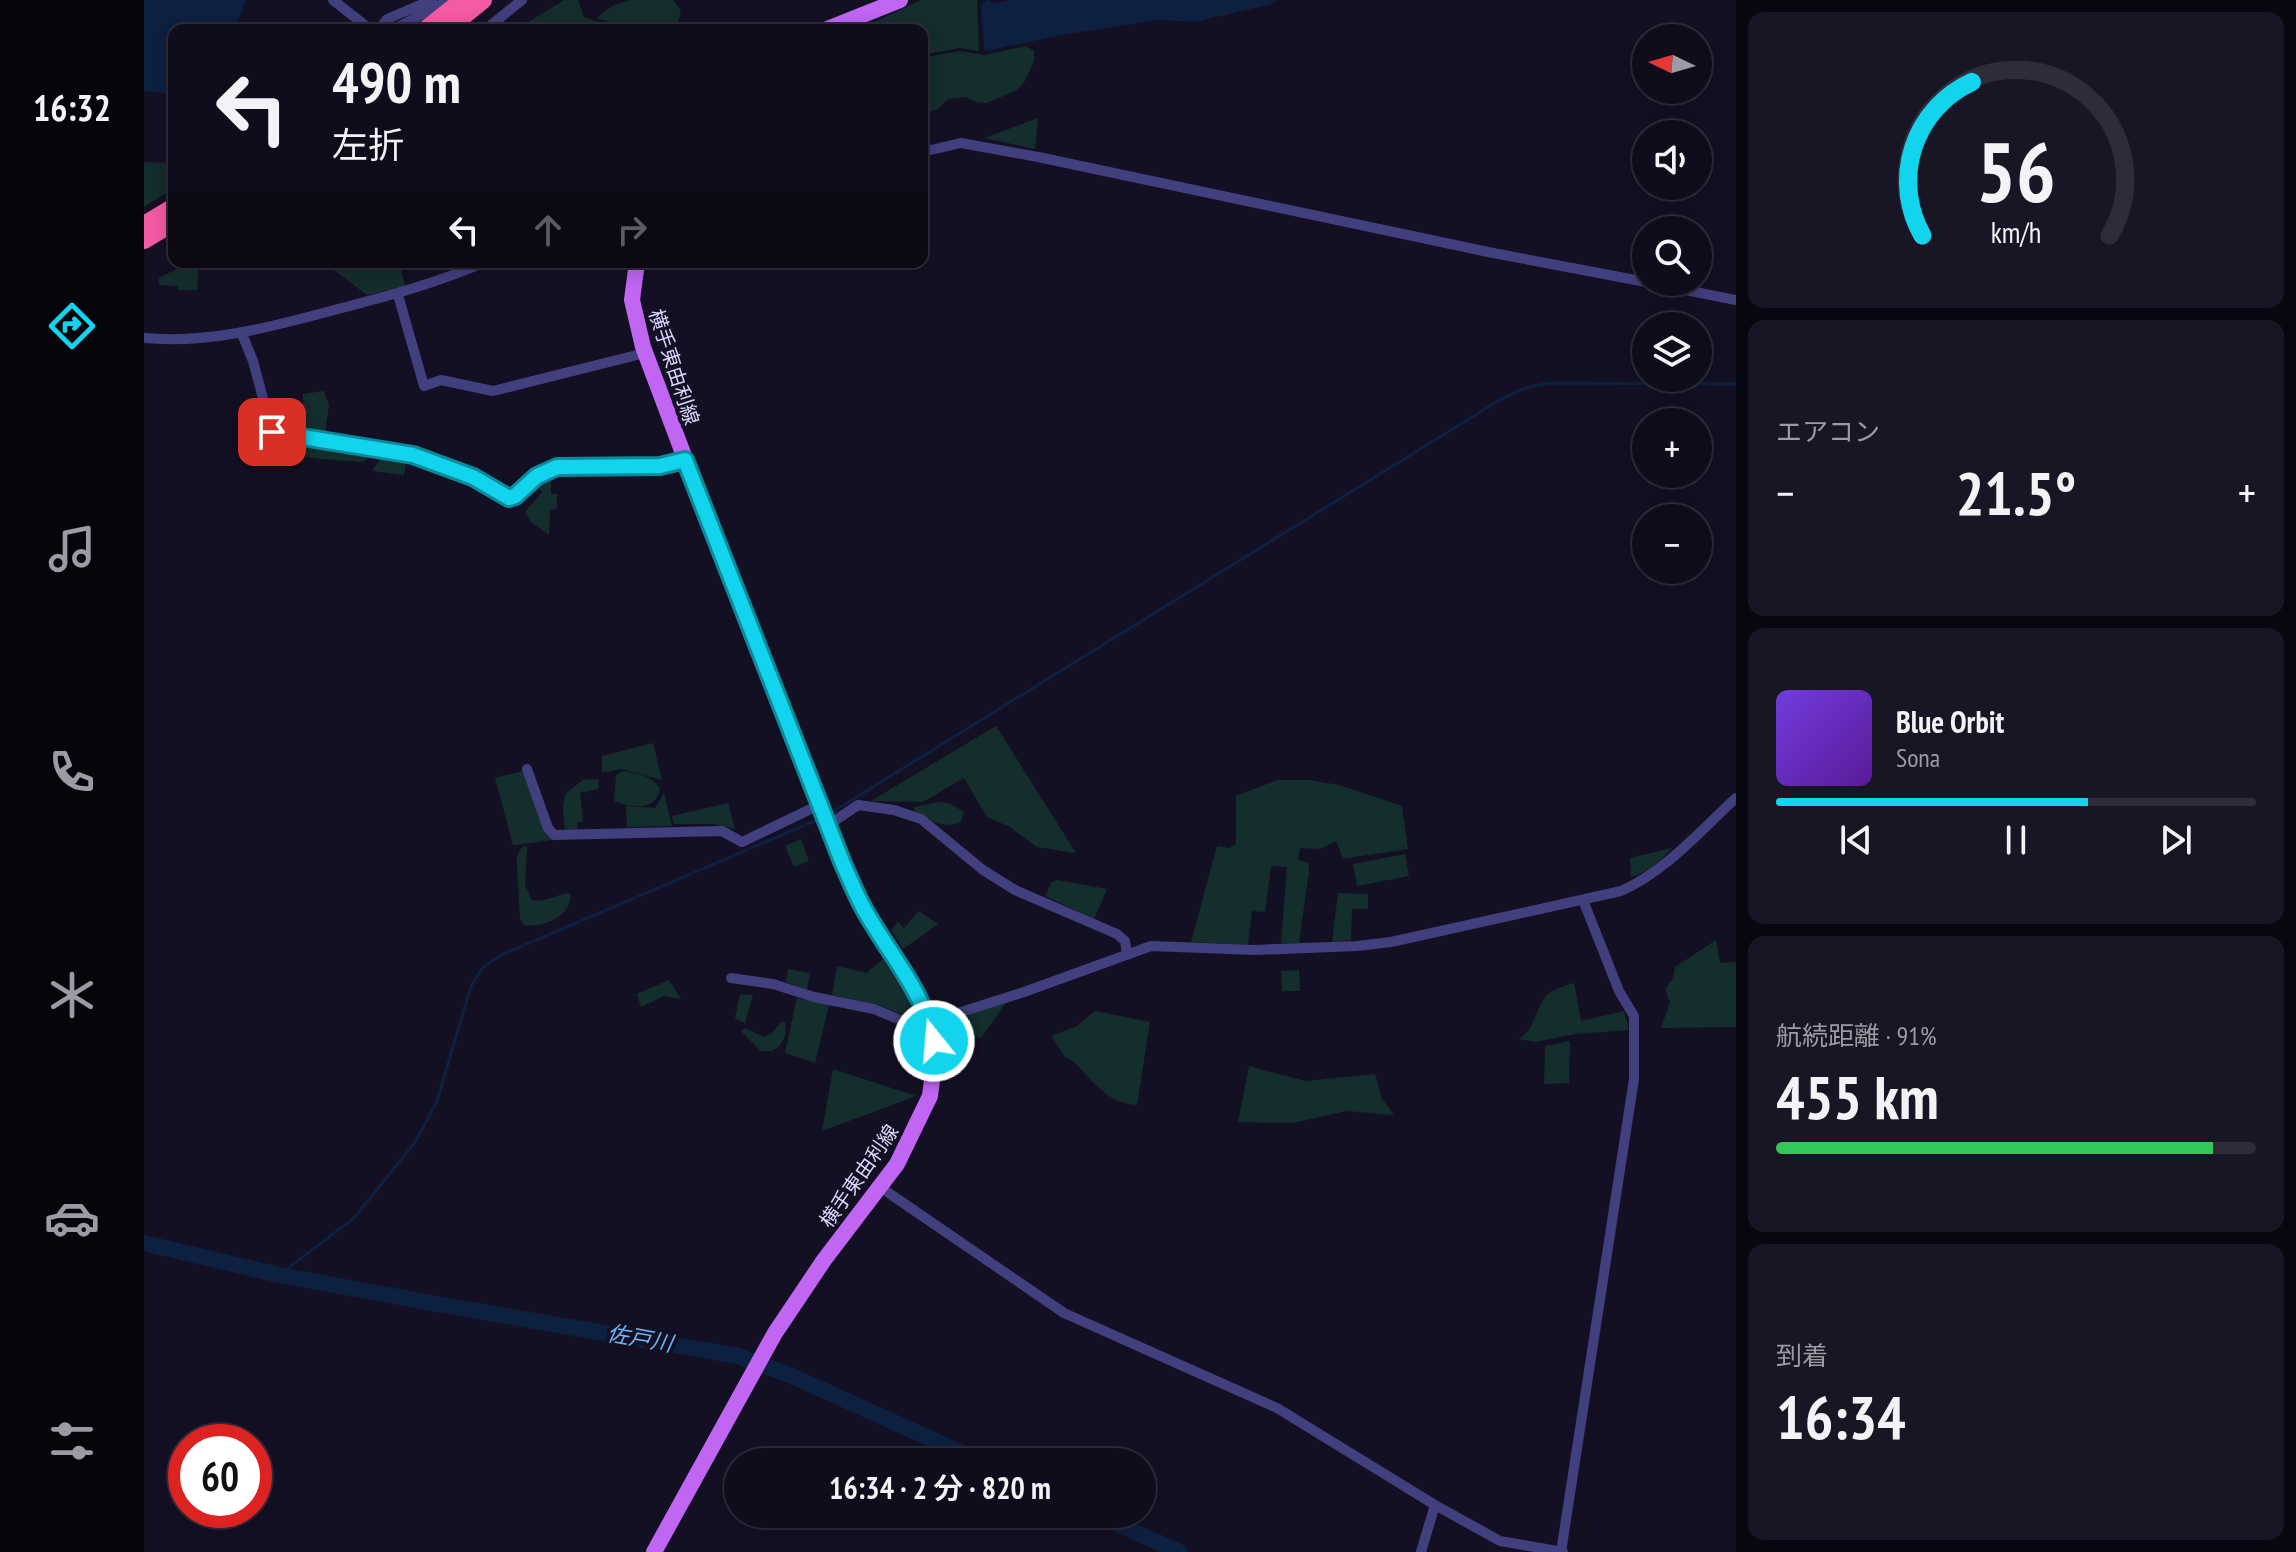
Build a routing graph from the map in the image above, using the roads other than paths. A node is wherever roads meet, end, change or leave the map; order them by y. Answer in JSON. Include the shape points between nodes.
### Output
{"nodes":[{"id":1,"x":333,"y":0,"type":"edge"},
{"id":2,"x":432,"y":0,"type":"edge"},
{"id":3,"x":449,"y":0,"type":"edge"},
{"id":4,"x":463,"y":0,"type":"edge"},
{"id":5,"x":483,"y":0,"type":"edge"},
{"id":6,"x":522,"y":0,"type":"edge"},
{"id":7,"x":900,"y":0,"type":"edge"},
{"id":8,"x":363,"y":24,"type":"edge"},
{"id":9,"x":383,"y":24,"type":"edge"},
{"id":10,"x":403,"y":24,"type":"edge"},
{"id":11,"x":433,"y":24,"type":"edge"},
{"id":12,"x":453,"y":24,"type":"edge"},
{"id":13,"x":492,"y":24,"type":"edge"},
{"id":14,"x":840,"y":24,"type":"edge"},
{"id":15,"x":928,"y":151,"type":"edge"},
{"id":16,"x":168,"y":211,"type":"edge"},
{"id":17,"x":144,"y":225,"type":"edge"},
{"id":18,"x":168,"y":226,"type":"edge"},
{"id":19,"x":144,"y":240,"type":"edge"},
{"id":20,"x":469,"y":268,"type":"edge"},
{"id":21,"x":636,"y":268,"type":"edge"},
{"id":22,"x":1632,"y":279,"type":"edge"},
{"id":23,"x":398,"y":295,"type":"junction"},
{"id":24,"x":1712,"y":295,"type":"edge"},
{"id":25,"x":1736,"y":300,"type":"edge"},
{"id":26,"x":242,"y":334,"type":"junction"},
{"id":27,"x":144,"y":338,"type":"edge"},
{"id":28,"x":645,"y":353,"type":"junction"},
{"id":29,"x":685,"y":460,"type":"junction"},
{"id":30,"x":527,"y":769,"type":"dead end"},
{"id":31,"x":1736,"y":798,"type":"edge"},
{"id":32,"x":819,"y":805,"type":"junction"},
{"id":33,"x":827,"y":826,"type":"junction"},
{"id":34,"x":1583,"y":900,"type":"junction"},
{"id":35,"x":1127,"y":954,"type":"junction"},
{"id":36,"x":731,"y":978,"type":"dead end"},
{"id":37,"x":929,"y":1022,"type":"junction"},
{"id":38,"x":880,"y":1187,"type":"junction"},
{"id":39,"x":1435,"y":1505,"type":"junction"},
{"id":40,"x":654,"y":1552,"type":"edge"},
{"id":41,"x":1421,"y":1552,"type":"edge"},
{"id":42,"x":1562,"y":1552,"type":"edge"}],
"edges":[{"from":1,"to":8,"type":"street"},
{"from":2,"to":9,"type":"street"},
{"from":3,"to":10,"type":"street"},
{"from":4,"to":11,"type":"highway"},
{"from":5,"to":12,"type":"highway"},
{"from":6,"to":13,"type":"street"},
{"from":7,"to":14,"type":"main road"},
{"from":15,"to":22,"type":"street","via":[[961,143],[1007,151]]},
{"from":16,"to":17,"type":"highway"},
{"from":18,"to":19,"type":"highway"},
{"from":20,"to":23,"type":"street"},
{"from":21,"to":28,"type":"main road","name":"横手東由利線","via":[[632,300]]},
{"from":23,"to":26,"type":"street"},
{"from":23,"to":28,"type":"street","via":[[424,386],[441,380],[493,391]]},
{"from":24,"to":25,"type":"street"},
{"from":26,"to":27,"type":"street","via":[[173,341]]},
{"from":26,"to":29,"type":"street","via":[[272,432],[413,455],[473,477],[509,498],[557,467],[660,466]]},
{"from":28,"to":29,"type":"main road","name":"横手東由利線"},
{"from":29,"to":32,"type":"main road","name":"横手東由利線"},
{"from":30,"to":32,"type":"street","via":[[554,835],[722,831],[742,842]]},
{"from":31,"to":34,"type":"street","via":[[1644,881]]},
{"from":32,"to":33,"type":"main road","name":"横手東由利線"},
{"from":33,"to":35,"type":"street","via":[[858,805],[921,819],[1015,890],[1117,934],[1125,941]]},
{"from":33,"to":37,"type":"main road","name":"横手東由利線","via":[[865,910],[913,985]]},
{"from":34,"to":35,"type":"street","via":[[1391,942],[1254,950],[1151,946]]},
{"from":34,"to":42,"type":"street","via":[[1634,1016],[1634,1079]]},
{"from":35,"to":37,"type":"street"},
{"from":36,"to":37,"type":"street","via":[[874,1009],[910,1024]]},
{"from":37,"to":38,"type":"main road","name":"横手東由利線","via":[[934,1041],[930,1096]]},
{"from":38,"to":39,"type":"street","via":[[1064,1313],[1277,1408]]},
{"from":38,"to":40,"type":"main road","name":"横手東由利線","via":[[775,1333]]},
{"from":39,"to":41,"type":"street"},
{"from":39,"to":42,"type":"street","via":[[1500,1541]]}]}
